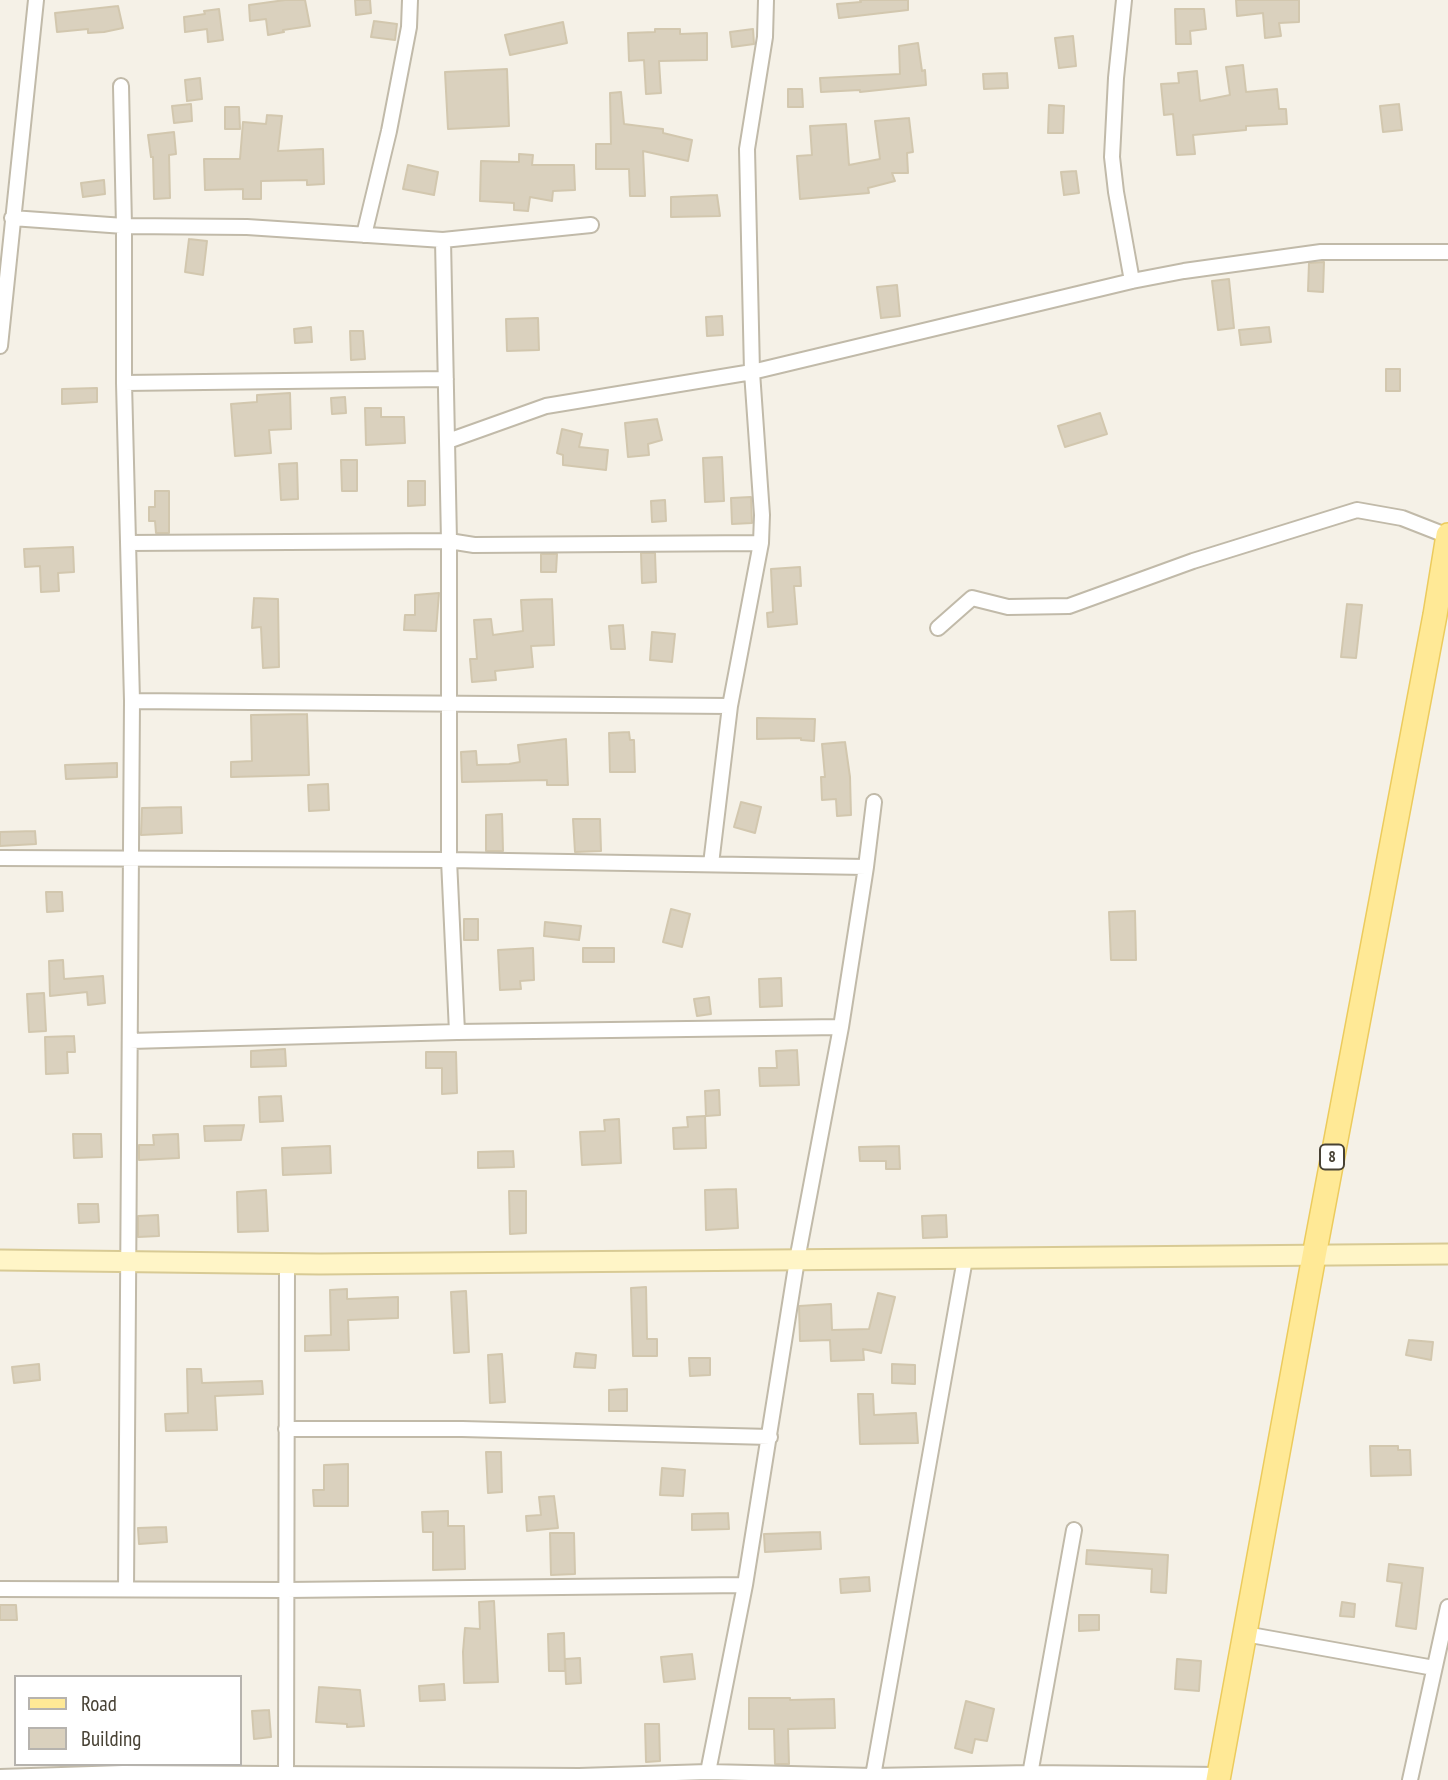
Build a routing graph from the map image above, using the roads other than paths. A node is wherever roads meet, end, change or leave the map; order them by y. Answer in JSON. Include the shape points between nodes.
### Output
{"nodes":[{"id":1,"x":36,"y":0,"type":"edge"},
{"id":2,"x":410,"y":0,"type":"edge"},
{"id":3,"x":766,"y":0,"type":"edge"},
{"id":4,"x":1124,"y":0,"type":"edge"},
{"id":5,"x":121,"y":86,"type":"dead end"},
{"id":6,"x":12,"y":218,"type":"junction"},
{"id":7,"x":591,"y":225,"type":"dead end"},
{"id":8,"x":124,"y":226,"type":"junction"},
{"id":9,"x":364,"y":235,"type":"junction"},
{"id":10,"x":443,"y":240,"type":"junction"},
{"id":11,"x":1448,"y":252,"type":"edge"},
{"id":12,"x":1132,"y":281,"type":"junction"},
{"id":13,"x":0,"y":346,"type":"edge"},
{"id":14,"x":752,"y":372,"type":"junction"},
{"id":15,"x":446,"y":379,"type":"junction"},
{"id":16,"x":124,"y":383,"type":"junction"},
{"id":17,"x":447,"y":441,"type":"junction"},
{"id":18,"x":1448,"y":536,"type":"edge"},
{"id":19,"x":449,"y":541,"type":"junction"},
{"id":20,"x":128,"y":543,"type":"junction"},
{"id":21,"x":761,"y":543,"type":"junction"},
{"id":22,"x":1442,"y":615,"type":"edge"},
{"id":23,"x":938,"y":628,"type":"dead end"},
{"id":24,"x":132,"y":701,"type":"junction"},
{"id":25,"x":450,"y":703,"type":"junction"},
{"id":26,"x":730,"y":706,"type":"junction"},
{"id":27,"x":874,"y":802,"type":"dead end"},
{"id":28,"x":0,"y":858,"type":"edge"},
{"id":29,"x":130,"y":858,"type":"junction"},
{"id":30,"x":449,"y":860,"type":"junction"},
{"id":31,"x":711,"y":864,"type":"junction"},
{"id":32,"x":866,"y":867,"type":"junction"},
{"id":33,"x":841,"y":1027,"type":"junction"},
{"id":34,"x":457,"y":1032,"type":"junction"},
{"id":35,"x":130,"y":1041,"type":"junction"},
{"id":36,"x":1448,"y":1254,"type":"edge"},
{"id":37,"x":1314,"y":1256,"type":"junction"},
{"id":38,"x":965,"y":1259,"type":"junction"},
{"id":39,"x":0,"y":1260,"type":"edge"},
{"id":40,"x":797,"y":1260,"type":"junction"},
{"id":41,"x":129,"y":1261,"type":"junction"},
{"id":42,"x":287,"y":1263,"type":"junction"},
{"id":43,"x":286,"y":1429,"type":"junction"},
{"id":44,"x":770,"y":1437,"type":"junction"},
{"id":45,"x":1074,"y":1530,"type":"dead end"},
{"id":46,"x":745,"y":1585,"type":"junction"},
{"id":47,"x":0,"y":1589,"type":"edge"},
{"id":48,"x":126,"y":1589,"type":"junction"},
{"id":49,"x":286,"y":1590,"type":"junction"},
{"id":50,"x":1448,"y":1607,"type":"edge"},
{"id":51,"x":1245,"y":1634,"type":"junction"},
{"id":52,"x":1434,"y":1668,"type":"junction"},
{"id":53,"x":708,"y":1773,"type":"junction"},
{"id":54,"x":873,"y":1776,"type":"junction"},
{"id":55,"x":1029,"y":1776,"type":"edge"},
{"id":56,"x":0,"y":1777,"type":"edge"},
{"id":57,"x":286,"y":1777,"type":"edge"},
{"id":58,"x":1219,"y":1777,"type":"edge"},
{"id":59,"x":579,"y":1778,"type":"edge"},
{"id":60,"x":1410,"y":1780,"type":"edge"}],
"edges":[{"from":1,"to":6,"type":"street"},
{"from":2,"to":9,"type":"street","via":[[389,131]]},
{"from":3,"to":14,"type":"street","via":[[765,37],[747,149]]},
{"from":4,"to":12,"type":"street","via":[[1112,156]]},
{"from":5,"to":8,"type":"street"},
{"from":6,"to":8,"type":"street"},
{"from":6,"to":13,"type":"street"},
{"from":7,"to":10,"type":"street"},
{"from":8,"to":9,"type":"street","via":[[247,227]]},
{"from":8,"to":16,"type":"street"},
{"from":9,"to":10,"type":"street"},
{"from":10,"to":15,"type":"street"},
{"from":11,"to":12,"type":"street","via":[[1321,251]]},
{"from":12,"to":14,"type":"street"},
{"from":14,"to":17,"type":"street","via":[[546,406]]},
{"from":14,"to":21,"type":"street"},
{"from":15,"to":16,"type":"street"},
{"from":15,"to":17,"type":"street"},
{"from":16,"to":20,"type":"street"},
{"from":17,"to":19,"type":"street"},
{"from":18,"to":22,"type":"main road","number":"8"},
{"from":18,"to":23,"type":"street","via":[[1402,518],[1357,510],[1069,606],[1007,607],[972,598]]},
{"from":19,"to":20,"type":"street"},
{"from":19,"to":21,"type":"street","via":[[474,545]]},
{"from":19,"to":25,"type":"street"},
{"from":20,"to":24,"type":"street"},
{"from":21,"to":26,"type":"street"},
{"from":22,"to":37,"type":"main road","number":"8"},
{"from":24,"to":25,"type":"street"},
{"from":24,"to":29,"type":"street"},
{"from":25,"to":26,"type":"street"},
{"from":25,"to":30,"type":"street"},
{"from":26,"to":31,"type":"street"},
{"from":27,"to":32,"type":"street"},
{"from":28,"to":29,"type":"street"},
{"from":29,"to":30,"type":"street"},
{"from":29,"to":35,"type":"street"},
{"from":30,"to":31,"type":"street"},
{"from":30,"to":34,"type":"street"},
{"from":31,"to":32,"type":"street"},
{"from":32,"to":33,"type":"street"},
{"from":33,"to":34,"type":"street"},
{"from":33,"to":40,"type":"street"},
{"from":34,"to":35,"type":"street"},
{"from":35,"to":41,"type":"street"},
{"from":36,"to":37,"type":"street"},
{"from":37,"to":38,"type":"street"},
{"from":37,"to":51,"type":"main road","number":"8"},
{"from":38,"to":40,"type":"street"},
{"from":38,"to":54,"type":"street"},
{"from":39,"to":41,"type":"street"},
{"from":40,"to":42,"type":"street"},
{"from":40,"to":44,"type":"street"},
{"from":41,"to":42,"type":"street"},
{"from":41,"to":48,"type":"street"},
{"from":42,"to":43,"type":"street"},
{"from":43,"to":44,"type":"street"},
{"from":43,"to":49,"type":"street"},
{"from":44,"to":46,"type":"street"},
{"from":45,"to":55,"type":"street"},
{"from":46,"to":49,"type":"street"},
{"from":46,"to":53,"type":"street"},
{"from":47,"to":48,"type":"street"},
{"from":48,"to":49,"type":"street"},
{"from":49,"to":57,"type":"street"},
{"from":50,"to":52,"type":"street"},
{"from":51,"to":52,"type":"street"},
{"from":51,"to":58,"type":"main road","number":"8"},
{"from":52,"to":60,"type":"street"},
{"from":53,"to":54,"type":"street"},
{"from":53,"to":59,"type":"street"},
{"from":54,"to":55,"type":"street"},
{"from":55,"to":58,"type":"street"},
{"from":56,"to":57,"type":"street","via":[[124,1773]]},
{"from":57,"to":59,"type":"street"}]}
